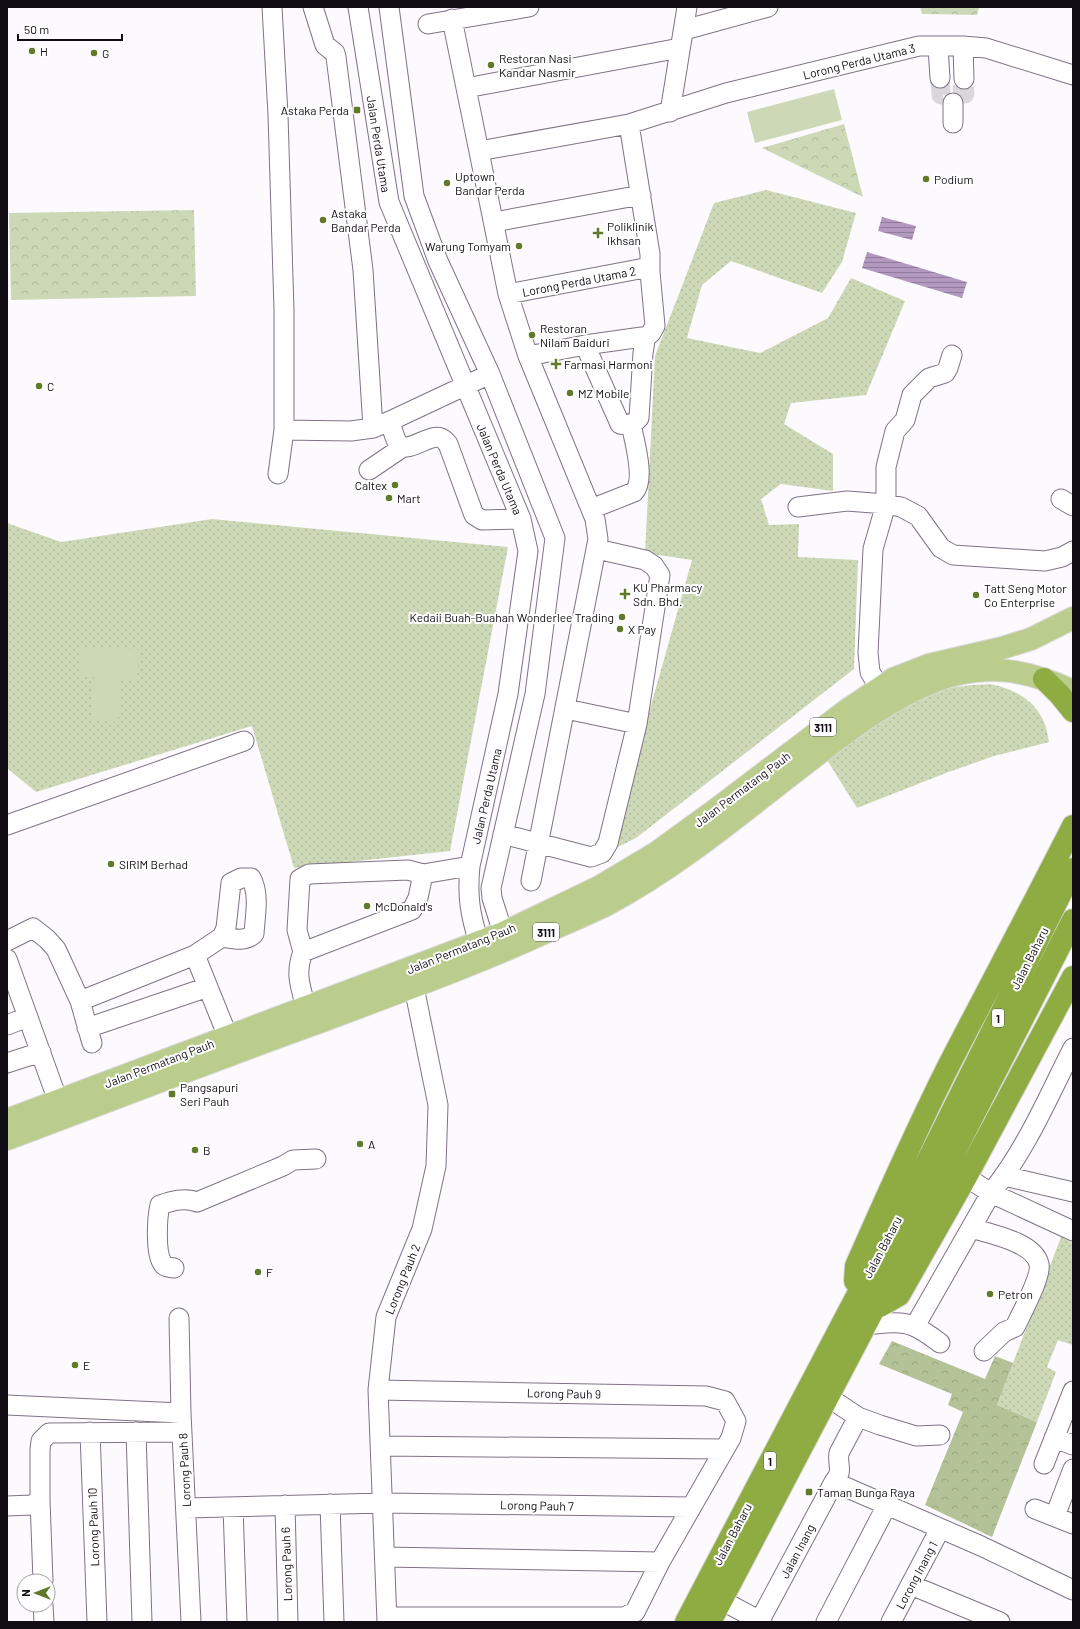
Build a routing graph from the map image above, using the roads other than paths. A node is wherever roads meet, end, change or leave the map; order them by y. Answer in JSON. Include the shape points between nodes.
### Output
{"nodes":[{"id":1,"x":272,"y":7,"type":"edge"},
{"id":2,"x":313,"y":7,"type":"edge"},
{"id":3,"x":358,"y":7,"type":"edge"},
{"id":4,"x":389,"y":7,"type":"edge"},
{"id":5,"x":529,"y":7,"type":"edge"},
{"id":6,"x":687,"y":7,"type":"edge"},
{"id":7,"x":768,"y":7,"type":"edge"},
{"id":8,"x":452,"y":19,"type":"junction"},
{"id":9,"x":428,"y":24,"type":"dead end"},
{"id":10,"x":684,"y":30,"type":"junction"},
{"id":11,"x":963,"y":46,"type":"junction"},
{"id":12,"x":938,"y":47,"type":"junction"},
{"id":13,"x":680,"y":48,"type":"junction"},
{"id":14,"x":1073,"y":75,"type":"edge"},
{"id":15,"x":940,"y":78,"type":"tunnel mouth"},
{"id":16,"x":964,"y":79,"type":"tunnel mouth"},
{"id":17,"x":675,"y":80,"type":"junction"},
{"id":18,"x":466,"y":88,"type":"junction"},
{"id":19,"x":726,"y":93,"type":"junction"},
{"id":20,"x":954,"y":103,"type":"dead end"},
{"id":21,"x":670,"y":112,"type":"junction"},
{"id":22,"x":954,"y":123,"type":"dead end"},
{"id":23,"x":629,"y":124,"type":"junction"},
{"id":24,"x":479,"y":151,"type":"junction"},
{"id":25,"x":641,"y":195,"type":"junction"},
{"id":26,"x":494,"y":222,"type":"junction"},
{"id":27,"x":650,"y":267,"type":"junction"},
{"id":28,"x":508,"y":294,"type":"junction"},
{"id":29,"x":644,"y":339,"type":"junction"},
{"id":30,"x":585,"y":345,"type":"junction"},
{"id":31,"x":952,"y":355,"type":"dead end"},
{"id":32,"x":528,"y":356,"type":"junction"},
{"id":33,"x":490,"y":374,"type":"junction"},
{"id":34,"x":465,"y":386,"type":"junction"},
{"id":35,"x":390,"y":421,"type":"junction"},
{"id":36,"x":632,"y":424,"type":"junction"},
{"id":37,"x":373,"y":428,"type":"junction"},
{"id":38,"x":284,"y":430,"type":"junction"},
{"id":39,"x":403,"y":447,"type":"junction"},
{"id":40,"x":369,"y":470,"type":"dead end"},
{"id":41,"x":278,"y":474,"type":"dead end"},
{"id":42,"x":886,"y":504,"type":"junction"},
{"id":43,"x":798,"y":507,"type":"dead end"},
{"id":44,"x":591,"y":509,"type":"junction"},
{"id":45,"x":521,"y":519,"type":"junction"},
{"id":46,"x":597,"y":549,"type":"junction"},
{"id":47,"x":1073,"y":551,"type":"edge"},
{"id":48,"x":1073,"y":618,"type":"edge"},
{"id":49,"x":1044,"y":679,"type":"junction"},
{"id":50,"x":879,"y":687,"type":"junction"},
{"id":51,"x":1073,"y":691,"type":"edge"},
{"id":52,"x":566,"y":709,"type":"junction"},
{"id":53,"x":1073,"y":712,"type":"edge"},
{"id":54,"x":637,"y":724,"type":"junction"},
{"id":55,"x":244,"y":742,"type":"dead end"},
{"id":56,"x":7,"y":825,"type":"edge"},
{"id":57,"x":1073,"y":826,"type":"edge"},
{"id":58,"x":503,"y":834,"type":"junction"},
{"id":59,"x":539,"y":843,"type":"junction"},
{"id":60,"x":470,"y":866,"type":"junction"},
{"id":61,"x":1073,"y":869,"type":"edge"},
{"id":62,"x":423,"y":874,"type":"junction"},
{"id":63,"x":531,"y":881,"type":"dead end"},
{"id":64,"x":1073,"y":920,"type":"edge"},
{"id":65,"x":503,"y":933,"type":"junction"},
{"id":66,"x":222,"y":937,"type":"dead end"},
{"id":67,"x":7,"y":941,"type":"edge"},
{"id":68,"x":479,"y":943,"type":"junction"},
{"id":69,"x":303,"y":952,"type":"junction"},
{"id":70,"x":195,"y":955,"type":"junction"},
{"id":71,"x":7,"y":958,"type":"edge"},
{"id":72,"x":1073,"y":977,"type":"edge"},
{"id":73,"x":208,"y":986,"type":"junction"},
{"id":74,"x":414,"y":987,"type":"junction"},
{"id":75,"x":80,"y":1001,"type":"junction"},
{"id":76,"x":306,"y":1007,"type":"junction"},
{"id":77,"x":28,"y":1017,"type":"junction"},
{"id":78,"x":7,"y":1025,"type":"edge"},
{"id":79,"x":228,"y":1037,"type":"junction"},
{"id":80,"x":1073,"y":1048,"type":"edge"},
{"id":81,"x":40,"y":1052,"type":"junction"},
{"id":82,"x":7,"y":1063,"type":"edge"},
{"id":83,"x":58,"y":1101,"type":"junction"},
{"id":84,"x":7,"y":1120,"type":"edge"},
{"id":85,"x":7,"y":1139,"type":"edge"},
{"id":86,"x":316,"y":1159,"type":"dead end"},
{"id":87,"x":932,"y":1173,"type":"junction"},
{"id":88,"x":1004,"y":1176,"type":"junction"},
{"id":89,"x":966,"y":1177,"type":"junction"},
{"id":90,"x":1073,"y":1192,"type":"edge"},
{"id":91,"x":991,"y":1193,"type":"junction"},
{"id":92,"x":971,"y":1228,"type":"junction"},
{"id":93,"x":1073,"y":1231,"type":"edge"},
{"id":94,"x":174,"y":1268,"type":"dead end"},
{"id":95,"x":855,"y":1300,"type":"junction"},
{"id":96,"x":870,"y":1317,"type":"junction"},
{"id":97,"x":179,"y":1318,"type":"dead end"},
{"id":98,"x":915,"y":1326,"type":"junction"},
{"id":99,"x":940,"y":1343,"type":"dead end"},
{"id":100,"x":984,"y":1351,"type":"dead end"},
{"id":101,"x":378,"y":1390,"type":"junction"},
{"id":102,"x":1073,"y":1391,"type":"edge"},
{"id":103,"x":828,"y":1397,"type":"junction"},
{"id":104,"x":7,"y":1405,"type":"edge"},
{"id":105,"x":181,"y":1413,"type":"junction"},
{"id":106,"x":858,"y":1417,"type":"junction"},
{"id":107,"x":1063,"y":1428,"type":"edge"},
{"id":108,"x":90,"y":1432,"type":"junction"},
{"id":109,"x":136,"y":1432,"type":"junction"},
{"id":110,"x":182,"y":1432,"type":"junction"},
{"id":111,"x":940,"y":1435,"type":"dead end"},
{"id":112,"x":1073,"y":1445,"type":"edge"},
{"id":113,"x":381,"y":1446,"type":"junction"},
{"id":114,"x":724,"y":1450,"type":"junction"},
{"id":115,"x":1044,"y":1464,"type":"dead end"},
{"id":116,"x":1073,"y":1470,"type":"edge"},
{"id":117,"x":834,"y":1482,"type":"junction"},
{"id":118,"x":40,"y":1500,"type":"junction"},
{"id":119,"x":384,"y":1503,"type":"junction"},
{"id":120,"x":330,"y":1504,"type":"junction"},
{"id":121,"x":887,"y":1505,"type":"junction"},
{"id":122,"x":7,"y":1506,"type":"edge"},
{"id":123,"x":285,"y":1506,"type":"junction"},
{"id":124,"x":233,"y":1507,"type":"junction"},
{"id":125,"x":691,"y":1507,"type":"junction"},
{"id":126,"x":186,"y":1508,"type":"junction"},
{"id":127,"x":1035,"y":1509,"type":"dead end"},
{"id":128,"x":1055,"y":1516,"type":"junction"},
{"id":129,"x":1073,"y":1524,"type":"edge"},
{"id":130,"x":940,"y":1528,"type":"junction"},
{"id":131,"x":385,"y":1557,"type":"junction"},
{"id":132,"x":660,"y":1562,"type":"junction"},
{"id":133,"x":43,"y":1573,"type":"edge"},
{"id":134,"x":911,"y":1585,"type":"junction"},
{"id":135,"x":1073,"y":1590,"type":"edge"},
{"id":136,"x":721,"y":1600,"type":"junction"},
{"id":137,"x":965,"y":1615,"type":"edge"},
{"id":138,"x":387,"y":1619,"type":"edge"},
{"id":139,"x":97,"y":1622,"type":"edge"},
{"id":140,"x":142,"y":1622,"type":"edge"},
{"id":141,"x":191,"y":1622,"type":"edge"},
{"id":142,"x":237,"y":1622,"type":"edge"},
{"id":143,"x":288,"y":1622,"type":"edge"},
{"id":144,"x":334,"y":1622,"type":"edge"},
{"id":145,"x":686,"y":1622,"type":"edge"},
{"id":146,"x":710,"y":1622,"type":"edge"},
{"id":147,"x":760,"y":1622,"type":"edge"},
{"id":148,"x":826,"y":1622,"type":"edge"},
{"id":149,"x":891,"y":1622,"type":"edge"},
{"id":150,"x":1000,"y":1622,"type":"edge"}],
"edges":[{"from":1,"to":38,"type":"street","via":[[284,302]]},
{"from":2,"to":37,"type":"street","via":[[325,45],[336,57],[363,270]]},
{"from":3,"to":34,"type":"street","name":"Jalan Perda Utama","via":[[389,202]]},
{"from":4,"to":33,"type":"street","name":"Jalan Perda Utama","via":[[414,196],[438,261]]},
{"from":5,"to":8,"type":"street"},
{"from":6,"to":10,"type":"street"},
{"from":7,"to":10,"type":"street"},
{"from":8,"to":9,"type":"street"},
{"from":8,"to":18,"type":"street"},
{"from":10,"to":13,"type":"street"},
{"from":11,"to":12,"type":"street","name":"Lorong Perda Utama 3"},
{"from":11,"to":14,"type":"street","name":"Lorong Perda Utama 3","via":[[996,50]]},
{"from":11,"to":16,"type":"street"},
{"from":12,"to":15,"type":"street"},
{"from":12,"to":19,"type":"street","name":"Lorong Perda Utama 3","via":[[907,48]]},
{"from":13,"to":17,"type":"street"},
{"from":13,"to":18,"type":"street"},
{"from":17,"to":19,"type":"street","via":[[695,92]]},
{"from":17,"to":21,"type":"street"},
{"from":18,"to":24,"type":"street"},
{"from":19,"to":21,"type":"street","name":"Lorong Perda Utama 3"},
{"from":20,"to":22,"type":"street"},
{"from":21,"to":23,"type":"street","name":"Lorong Perda Utama 3"},
{"from":23,"to":24,"type":"street","name":"Lorong Perda Utama 3"},
{"from":23,"to":25,"type":"street"},
{"from":24,"to":26,"type":"street"},
{"from":25,"to":26,"type":"street"},
{"from":25,"to":27,"type":"street"},
{"from":26,"to":28,"type":"street"},
{"from":27,"to":28,"type":"street","name":"Lorong Perda Utama 2"},
{"from":27,"to":29,"type":"street","via":[[655,326]]},
{"from":28,"to":32,"type":"street"},
{"from":29,"to":30,"type":"street","via":[[642,337]]},
{"from":29,"to":36,"type":"street","via":[[639,418]]},
{"from":30,"to":32,"type":"street"},
{"from":30,"to":36,"type":"street","via":[[620,424]]},
{"from":31,"to":42,"type":"street","via":[[945,373],[929,378],[912,395],[905,420],[895,431],[886,467]]},
{"from":32,"to":44,"type":"street"},
{"from":33,"to":34,"type":"street"},
{"from":33,"to":58,"type":"street","name":"Jalan Perda Utama","via":[[555,538],[535,694]]},
{"from":34,"to":35,"type":"street"},
{"from":34,"to":45,"type":"street","name":"Jalan Perda Utama"},
{"from":35,"to":37,"type":"street"},
{"from":35,"to":39,"type":"street","via":[[398,443]]},
{"from":36,"to":44,"type":"street","via":[[640,473],[638,488],[634,492]]},
{"from":37,"to":38,"type":"street","via":[[351,431]]},
{"from":38,"to":41,"type":"street"},
{"from":39,"to":40,"type":"street"},
{"from":39,"to":45,"type":"street","via":[[408,448],[433,437],[442,438],[448,444],[474,515],[482,520]]},
{"from":42,"to":43,"type":"street","via":[[847,501]]},
{"from":42,"to":47,"type":"street","via":[[901,507],[918,516],[941,548],[953,555],[1045,561]]},
{"from":42,"to":50,"type":"street","via":[[873,549],[868,653],[870,672]]},
{"from":44,"to":46,"type":"street","via":[[597,529]]},
{"from":45,"to":60,"type":"street","name":"Jalan Perda Utama","via":[[528,551],[508,694]]},
{"from":46,"to":52,"type":"street"},
{"from":46,"to":54,"type":"street","via":[[645,560],[654,566],[660,575]]},
{"from":48,"to":50,"type":"main road","name":"Jalan Permatang Pauh","number":"3111","via":[[1031,639],[929,665],[899,676]]},
{"from":49,"to":51,"type":"main road","name":"Jalan Permatang Pauh","number":"3111"},
{"from":49,"to":53,"type":"highway"},
{"from":49,"to":74,"type":"main road","name":"Jalan Permatang Pauh","number":"3111","via":[[1006,670],[966,672],[936,681],[903,696],[841,736],[654,876],[585,914]]},
{"from":50,"to":65,"type":"main road","name":"Jalan Permatang Pauh","number":"3111","via":[[656,853],[600,887]]},
{"from":52,"to":54,"type":"street"},
{"from":52,"to":59,"type":"street"},
{"from":54,"to":59,"type":"street","via":[[608,843],[602,853],[591,857]]},
{"from":55,"to":56,"type":"street"},
{"from":57,"to":95,"type":"highway","via":[[953,1058],[866,1242],[856,1266]]},
{"from":58,"to":59,"type":"street"},
{"from":58,"to":65,"type":"street","name":"Jalan Perda Utama","via":[[491,888]]},
{"from":59,"to":63,"type":"street"},
{"from":60,"to":62,"type":"street"},
{"from":60,"to":68,"type":"street","name":"Jalan Perda Utama","via":[[469,905]]},
{"from":61,"to":87,"type":"highway","name":"Jalan Baharu","number":"1"},
{"from":62,"to":69,"type":"street","via":[[418,898],[412,910]]},
{"from":62,"to":69,"type":"street","via":[[408,870],[324,873],[309,874],[300,879],[297,930]]},
{"from":64,"to":87,"type":"highway","name":"Jalan Baharu","number":"1"},
{"from":65,"to":68,"type":"main road","name":"Jalan Permatang Pauh","number":"3111"},
{"from":66,"to":70,"type":"street"},
{"from":67,"to":75,"type":"street","via":[[33,928],[47,939],[56,949]]},
{"from":68,"to":76,"type":"main road","name":"Jalan Permatang Pauh","number":"3111"},
{"from":69,"to":76,"type":"street","via":[[298,977]]},
{"from":70,"to":73,"type":"street"},
{"from":70,"to":75,"type":"street"},
{"from":71,"to":77,"type":"street"},
{"from":72,"to":89,"type":"highway"},
{"from":73,"to":75,"type":"street","via":[[90,1036]]},
{"from":73,"to":79,"type":"street"},
{"from":74,"to":85,"type":"main road","name":"Jalan Permatang Pauh","number":"3111"},
{"from":74,"to":101,"type":"street","name":"Lorong Pauh 2","via":[[438,1105],[436,1166],[422,1229],[386,1317]]},
{"from":76,"to":79,"type":"main road","name":"Jalan Permatang Pauh","number":"3111"},
{"from":77,"to":78,"type":"street"},
{"from":77,"to":81,"type":"street"},
{"from":79,"to":83,"type":"main road","name":"Jalan Permatang Pauh","number":"3111"},
{"from":80,"to":88,"type":"street","via":[[1024,1144]]},
{"from":81,"to":82,"type":"street"},
{"from":81,"to":83,"type":"street"},
{"from":83,"to":84,"type":"main road","name":"Jalan Permatang Pauh","number":"3111"},
{"from":86,"to":94,"type":"street","via":[[293,1160],[197,1202],[183,1199],[160,1205],[156,1239],[162,1264]]},
{"from":87,"to":95,"type":"highway","name":"Jalan Baharu","number":"1"},
{"from":87,"to":96,"type":"highway","name":"Jalan Baharu","number":"1"},
{"from":88,"to":90,"type":"street"},
{"from":88,"to":91,"type":"street"},
{"from":89,"to":91,"type":"street"},
{"from":89,"to":96,"type":"highway","via":[[898,1294]]},
{"from":91,"to":92,"type":"street"},
{"from":91,"to":93,"type":"street"},
{"from":92,"to":98,"type":"street"},
{"from":92,"to":100,"type":"street","via":[[1014,1241],[1031,1250],[1040,1264],[1038,1279],[1015,1327],[1004,1332]]},
{"from":95,"to":145,"type":"highway","name":"Jalan Baharu","number":"1"},
{"from":96,"to":98,"type":"street"},
{"from":96,"to":103,"type":"highway","name":"Jalan Baharu","number":"1"},
{"from":97,"to":105,"type":"street","name":"Lorong Pauh 8"},
{"from":98,"to":99,"type":"street"},
{"from":101,"to":113,"type":"street","name":"Lorong Pauh 2"},
{"from":101,"to":114,"type":"street","name":"Lorong Pauh 9","via":[[706,1396],[725,1401],[736,1421]]},
{"from":102,"to":107,"type":"street"},
{"from":103,"to":106,"type":"street"},
{"from":103,"to":136,"type":"highway","name":"Jalan Baharu","number":"1"},
{"from":104,"to":105,"type":"street"},
{"from":105,"to":110,"type":"street","name":"Lorong Pauh 8"},
{"from":106,"to":111,"type":"street","via":[[916,1436]]},
{"from":106,"to":117,"type":"street","name":"Jalan Inang","via":[[839,1453],[839,1476]]},
{"from":107,"to":112,"type":"street"},
{"from":107,"to":115,"type":"street"},
{"from":108,"to":109,"type":"street"},
{"from":108,"to":118,"type":"street","via":[[49,1433],[42,1441]]},
{"from":108,"to":139,"type":"street","name":"Lorong Pauh 10"},
{"from":109,"to":110,"type":"street"},
{"from":109,"to":140,"type":"street"},
{"from":110,"to":126,"type":"street","name":"Lorong Pauh 8"},
{"from":113,"to":114,"type":"street"},
{"from":113,"to":119,"type":"street","name":"Lorong Pauh 2"},
{"from":114,"to":125,"type":"street"},
{"from":116,"to":128,"type":"street"},
{"from":117,"to":121,"type":"street"},
{"from":117,"to":147,"type":"street","name":"Jalan Inang"},
{"from":118,"to":122,"type":"street","via":[[32,1505]]},
{"from":118,"to":133,"type":"street"},
{"from":119,"to":120,"type":"street","name":"Lorong Pauh 7"},
{"from":119,"to":125,"type":"street","name":"Lorong Pauh 7"},
{"from":119,"to":131,"type":"street","name":"Lorong Pauh 2"},
{"from":120,"to":123,"type":"street","name":"Lorong Pauh 7"},
{"from":120,"to":144,"type":"street"},
{"from":121,"to":130,"type":"street"},
{"from":121,"to":148,"type":"street"},
{"from":123,"to":124,"type":"street","name":"Lorong Pauh 7"},
{"from":123,"to":143,"type":"street","name":"Lorong Pauh 6"},
{"from":124,"to":126,"type":"street","name":"Lorong Pauh 7"},
{"from":124,"to":142,"type":"street"},
{"from":125,"to":132,"type":"street"},
{"from":126,"to":141,"type":"street","name":"Lorong Pauh 8"},
{"from":127,"to":128,"type":"street"},
{"from":128,"to":129,"type":"street"},
{"from":130,"to":134,"type":"street","name":"Lorong Inang 1"},
{"from":130,"to":135,"type":"street"},
{"from":131,"to":132,"type":"street"},
{"from":131,"to":138,"type":"street","name":"Lorong Pauh 2"},
{"from":132,"to":138,"type":"street","via":[[635,1612],[624,1617]]},
{"from":134,"to":137,"type":"street"},
{"from":134,"to":149,"type":"street","name":"Lorong Inang 1"},
{"from":136,"to":146,"type":"highway","name":"Jalan Baharu","number":"1"},
{"from":136,"to":147,"type":"street","name":"Jalan Inang"},
{"from":137,"to":150,"type":"street"}]}
